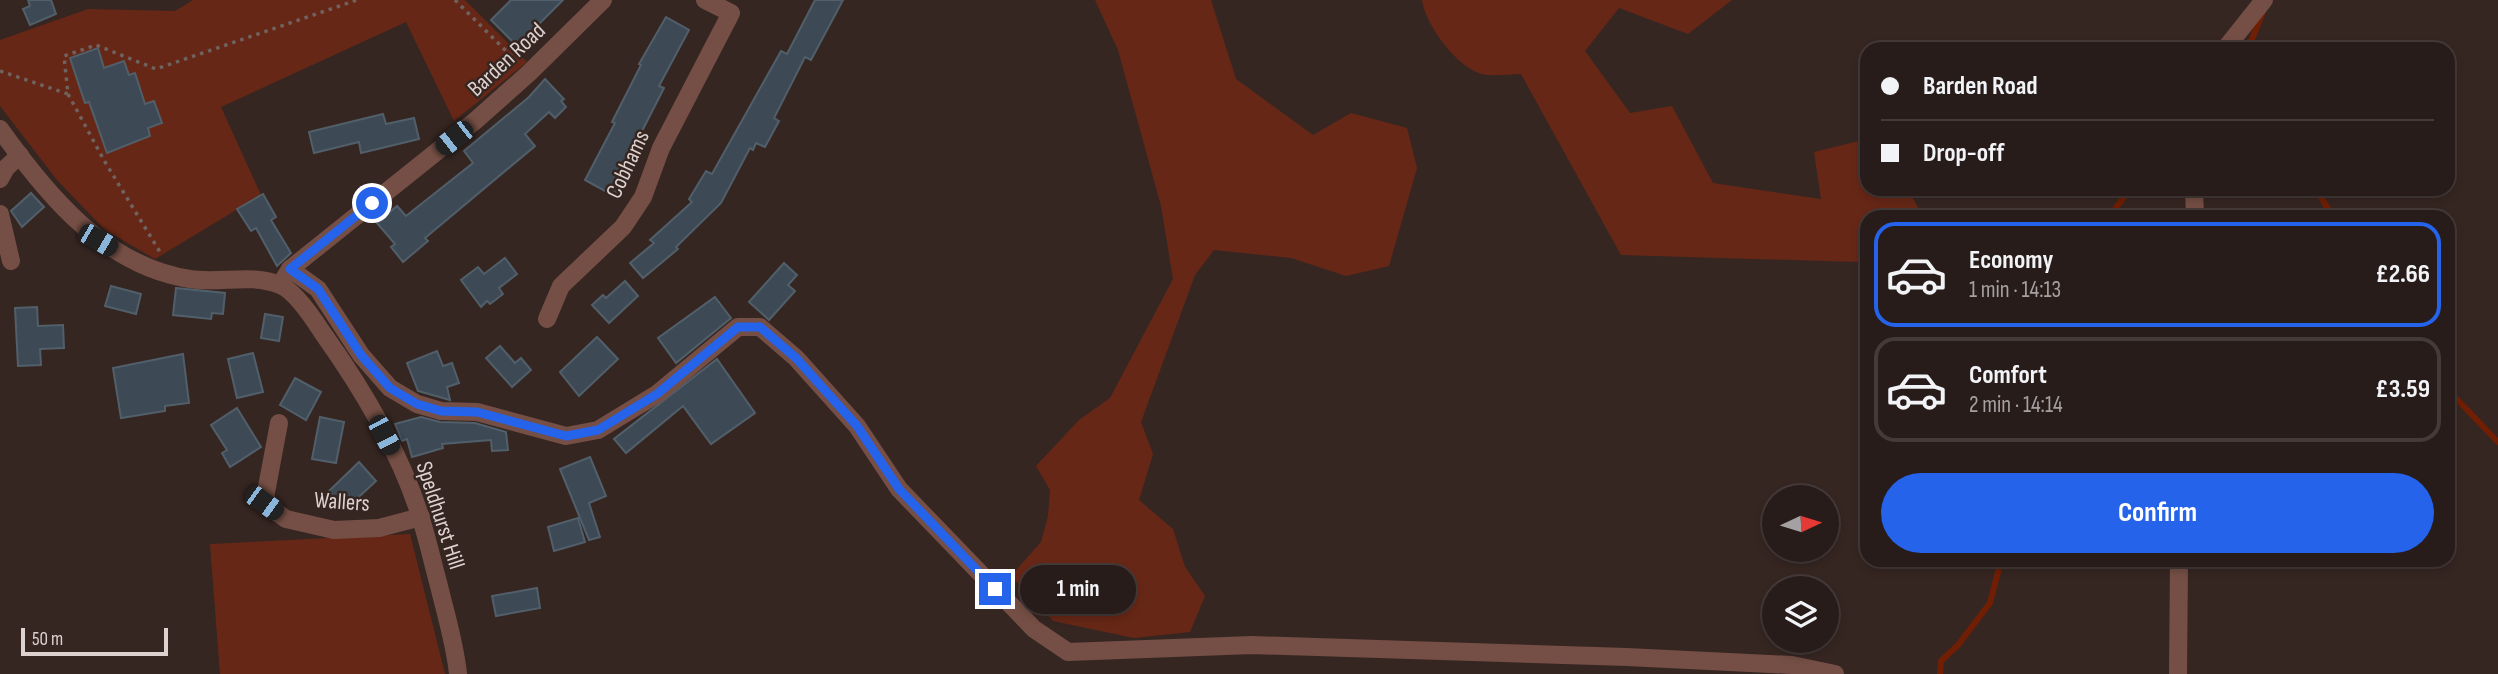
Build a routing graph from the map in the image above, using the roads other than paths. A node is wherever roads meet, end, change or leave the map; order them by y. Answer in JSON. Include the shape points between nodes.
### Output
{"nodes":[{"id":1,"x":603,"y":0,"type":"edge"},
{"id":2,"x":705,"y":0,"type":"edge"},
{"id":3,"x":2264,"y":0,"type":"edge"},
{"id":4,"x":735,"y":7,"type":"edge"},
{"id":5,"x":2231,"y":42,"type":"edge"},
{"id":6,"x":0,"y":129,"type":"edge"},
{"id":7,"x":20,"y":155,"type":"junction"},
{"id":8,"x":0,"y":179,"type":"edge"},
{"id":9,"x":0,"y":214,"type":"edge"},
{"id":10,"x":11,"y":261,"type":"dead end"},
{"id":11,"x":285,"y":277,"type":"junction"},
{"id":12,"x":547,"y":319,"type":"dead end"},
{"id":13,"x":279,"y":423,"type":"dead end"},
{"id":14,"x":421,"y":517,"type":"junction"},
{"id":15,"x":2179,"y":567,"type":"edge"},
{"id":16,"x":458,"y":674,"type":"edge"},
{"id":17,"x":1835,"y":674,"type":"edge"},
{"id":18,"x":2178,"y":674,"type":"edge"}],
"edges":[{"from":1,"to":11,"type":"street","name":"Barden Road","via":[[475,121]]},
{"from":2,"to":4,"type":"street","name":"Cobhams"},
{"from":3,"to":5,"type":"street"},
{"from":4,"to":12,"type":"street","name":"Cobhams","via":[[661,148],[643,197],[623,228],[561,286]]},
{"from":6,"to":7,"type":"street"},
{"from":7,"to":8,"type":"street"},
{"from":7,"to":11,"type":"street","via":[[98,240],[140,263],[198,280]]},
{"from":9,"to":10,"type":"street"},
{"from":11,"to":14,"type":"street","name":"Speldhurst Hill","via":[[360,391],[396,457]]},
{"from":11,"to":17,"type":"street","via":[[318,289],[361,355],[390,388],[417,404],[441,411],[477,412],[566,436],[598,430],[657,394],[738,327],[760,327],[796,358],[857,426],[899,489],[1034,629],[1068,652],[1266,646],[1792,665]]},
{"from":13,"to":14,"type":"street","name":"Wallers","via":[[264,503],[286,519],[334,530],[379,528]]},
{"from":14,"to":16,"type":"street","name":"Speldhurst Hill","via":[[456,650]]},
{"from":15,"to":18,"type":"street"}]}
